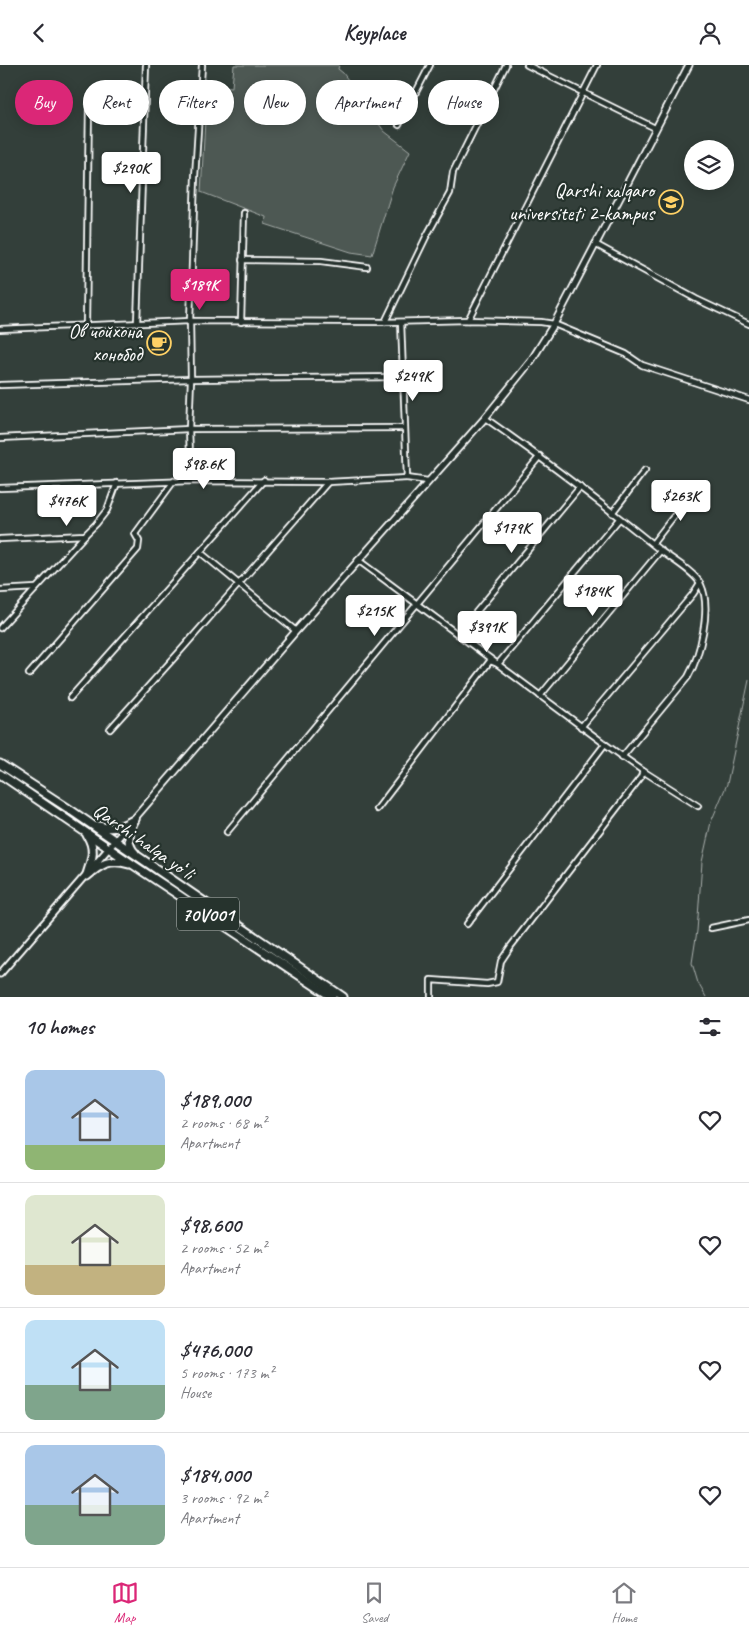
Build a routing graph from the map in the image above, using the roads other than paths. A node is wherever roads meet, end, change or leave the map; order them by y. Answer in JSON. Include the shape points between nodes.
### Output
{"nodes":[{"id":1,"x":146,"y":65,"type":"edge"},
{"id":2,"x":202,"y":65,"type":"edge"},
{"id":3,"x":430,"y":65,"type":"edge"},
{"id":4,"x":506,"y":65,"type":"edge"},
{"id":5,"x":527,"y":65,"type":"edge"},
{"id":6,"x":597,"y":65,"type":"edge"},
{"id":7,"x":689,"y":65,"type":"edge"},
{"id":8,"x":418,"y":88,"type":"edge"},
{"id":9,"x":583,"y":93,"type":"junction"},
{"id":10,"x":89,"y":125,"type":"edge"},
{"id":11,"x":655,"y":128,"type":"junction"},
{"id":12,"x":244,"y":213,"type":"dead end"},
{"id":13,"x":595,"y":244,"type":"junction"},
{"id":14,"x":242,"y":260,"type":"junction"},
{"id":15,"x":367,"y":267,"type":"dead end"},
{"id":16,"x":468,"y":320,"type":"junction"},
{"id":17,"x":190,"y":321,"type":"junction"},
{"id":18,"x":241,"y":322,"type":"junction"},
{"id":19,"x":384,"y":322,"type":"junction"},
{"id":20,"x":401,"y":322,"type":"junction"},
{"id":21,"x":137,"y":323,"type":"junction"},
{"id":22,"x":554,"y":324,"type":"junction"},
{"id":23,"x":749,"y":324,"type":"edge"},
{"id":24,"x":86,"y":325,"type":"junction"},
{"id":25,"x":0,"y":329,"type":"edge"},
{"id":26,"x":402,"y":377,"type":"junction"},
{"id":27,"x":191,"y":379,"type":"junction"},
{"id":28,"x":0,"y":385,"type":"edge"},
{"id":29,"x":749,"y":400,"type":"edge"},
{"id":30,"x":485,"y":418,"type":"junction"},
{"id":31,"x":404,"y":427,"type":"junction"},
{"id":32,"x":189,"y":429,"type":"junction"},
{"id":33,"x":0,"y":437,"type":"edge"},
{"id":34,"x":540,"y":456,"type":"junction"},
{"id":35,"x":645,"y":470,"type":"dead end"},
{"id":36,"x":407,"y":478,"type":"junction"},
{"id":37,"x":264,"y":480,"type":"junction"},
{"id":38,"x":174,"y":481,"type":"junction"},
{"id":39,"x":191,"y":481,"type":"junction"},
{"id":40,"x":328,"y":481,"type":"junction"},
{"id":41,"x":428,"y":481,"type":"junction"},
{"id":42,"x":117,"y":483,"type":"junction"},
{"id":43,"x":580,"y":487,"type":"junction"},
{"id":44,"x":0,"y":488,"type":"edge"},
{"id":45,"x":695,"y":489,"type":"dead end"},
{"id":46,"x":612,"y":513,"type":"junction"},
{"id":47,"x":620,"y":519,"type":"junction"},
{"id":48,"x":85,"y":535,"type":"junction"},
{"id":49,"x":0,"y":539,"type":"edge"},
{"id":50,"x":652,"y":543,"type":"junction"},
{"id":51,"x":661,"y":550,"type":"junction"},
{"id":52,"x":200,"y":552,"type":"junction"},
{"id":53,"x":358,"y":560,"type":"junction"},
{"id":54,"x":700,"y":583,"type":"junction"},
{"id":55,"x":239,"y":584,"type":"junction"},
{"id":56,"x":36,"y":588,"type":"junction"},
{"id":57,"x":0,"y":590,"type":"edge"},
{"id":58,"x":416,"y":603,"type":"junction"},
{"id":59,"x":0,"y":628,"type":"edge"},
{"id":60,"x":296,"y":631,"type":"junction"},
{"id":61,"x":458,"y":634,"type":"junction"},
{"id":62,"x":498,"y":664,"type":"junction"},
{"id":63,"x":29,"y":674,"type":"dead end"},
{"id":64,"x":540,"y":696,"type":"junction"},
{"id":65,"x":70,"y":698,"type":"dead end"},
{"id":66,"x":581,"y":727,"type":"junction"},
{"id":67,"x":110,"y":729,"type":"dead end"},
{"id":68,"x":605,"y":744,"type":"junction"},
{"id":69,"x":622,"y":757,"type":"junction"},
{"id":70,"x":0,"y":765,"type":"edge"},
{"id":71,"x":643,"y":771,"type":"junction"},
{"id":72,"x":0,"y":775,"type":"edge"},
{"id":73,"x":698,"y":806,"type":"dead end"},
{"id":74,"x":377,"y":809,"type":"dead end"},
{"id":75,"x":135,"y":819,"type":"junction"},
{"id":76,"x":85,"y":820,"type":"junction"},
{"id":77,"x":84,"y":831,"type":"junction"},
{"id":78,"x":227,"y":832,"type":"dead end"},
{"id":79,"x":115,"y":841,"type":"junction"},
{"id":80,"x":109,"y":848,"type":"junction"},
{"id":81,"x":142,"y":860,"type":"junction"},
{"id":82,"x":135,"y":866,"type":"junction"},
{"id":83,"x":86,"y":875,"type":"junction"},
{"id":84,"x":749,"y":921,"type":"edge"},
{"id":85,"x":467,"y":924,"type":"dead end"},
{"id":86,"x":711,"y":928,"type":"dead end"},
{"id":87,"x":0,"y":973,"type":"edge"},
{"id":88,"x":332,"y":997,"type":"edge"},
{"id":89,"x":343,"y":997,"type":"edge"},
{"id":90,"x":431,"y":997,"type":"edge"}],
"edges":[{"from":1,"to":21,"type":"street"},
{"from":2,"to":17,"type":"street"},
{"from":3,"to":8,"type":"street"},
{"from":4,"to":19,"type":"street","via":[[453,172],[450,193]]},
{"from":5,"to":9,"type":"street"},
{"from":6,"to":9,"type":"street"},
{"from":7,"to":11,"type":"main road"},
{"from":9,"to":11,"type":"street"},
{"from":9,"to":16,"type":"street"},
{"from":10,"to":24,"type":"street"},
{"from":11,"to":13,"type":"main road"},
{"from":12,"to":14,"type":"street"},
{"from":13,"to":22,"type":"main road"},
{"from":13,"to":23,"type":"street"},
{"from":14,"to":15,"type":"street","via":[[320,261]]},
{"from":14,"to":18,"type":"street"},
{"from":16,"to":20,"type":"street"},
{"from":16,"to":22,"type":"street"},
{"from":17,"to":18,"type":"street"},
{"from":17,"to":21,"type":"street"},
{"from":17,"to":27,"type":"street"},
{"from":18,"to":19,"type":"street"},
{"from":19,"to":20,"type":"street"},
{"from":20,"to":26,"type":"street"},
{"from":21,"to":24,"type":"street"},
{"from":22,"to":29,"type":"street","via":[[626,353],[642,365]]},
{"from":22,"to":30,"type":"main road","via":[[531,361]]},
{"from":24,"to":25,"type":"street"},
{"from":26,"to":27,"type":"street"},
{"from":26,"to":31,"type":"street"},
{"from":27,"to":28,"type":"street"},
{"from":27,"to":32,"type":"street"},
{"from":30,"to":34,"type":"street"},
{"from":30,"to":41,"type":"main road"},
{"from":31,"to":32,"type":"street"},
{"from":31,"to":36,"type":"street"},
{"from":32,"to":33,"type":"street"},
{"from":32,"to":39,"type":"street"},
{"from":34,"to":43,"type":"street"},
{"from":34,"to":58,"type":"street"},
{"from":35,"to":46,"type":"street"},
{"from":36,"to":40,"type":"street"},
{"from":36,"to":41,"type":"street"},
{"from":37,"to":39,"type":"street"},
{"from":37,"to":40,"type":"street"},
{"from":37,"to":52,"type":"street"},
{"from":38,"to":39,"type":"street"},
{"from":38,"to":42,"type":"street"},
{"from":38,"to":63,"type":"street","via":[[135,534],[140,541],[138,549]]},
{"from":40,"to":55,"type":"street"},
{"from":41,"to":53,"type":"main road"},
{"from":42,"to":44,"type":"street"},
{"from":42,"to":48,"type":"street","via":[[107,510]]},
{"from":43,"to":46,"type":"street"},
{"from":43,"to":61,"type":"street"},
{"from":45,"to":50,"type":"street"},
{"from":46,"to":47,"type":"street"},
{"from":47,"to":50,"type":"street"},
{"from":47,"to":62,"type":"street"},
{"from":48,"to":49,"type":"street"},
{"from":48,"to":56,"type":"street"},
{"from":50,"to":51,"type":"street"},
{"from":51,"to":54,"type":"street"},
{"from":51,"to":64,"type":"street"},
{"from":52,"to":55,"type":"street"},
{"from":52,"to":65,"type":"street"},
{"from":53,"to":58,"type":"street"},
{"from":53,"to":60,"type":"main road"},
{"from":54,"to":66,"type":"street"},
{"from":54,"to":69,"type":"street","via":[[705,609],[704,634],[694,666]]},
{"from":55,"to":60,"type":"street"},
{"from":55,"to":67,"type":"street"},
{"from":56,"to":57,"type":"street"},
{"from":56,"to":59,"type":"street"},
{"from":58,"to":61,"type":"street"},
{"from":58,"to":78,"type":"street"},
{"from":60,"to":75,"type":"main road"},
{"from":61,"to":62,"type":"street"},
{"from":62,"to":64,"type":"street"},
{"from":62,"to":74,"type":"street","via":[[490,661]]},
{"from":64,"to":66,"type":"street"},
{"from":66,"to":68,"type":"street"},
{"from":68,"to":69,"type":"street"},
{"from":68,"to":85,"type":"street"},
{"from":69,"to":71,"type":"street"},
{"from":70,"to":76,"type":"highway","name":"Qarshi halqa yoʻli","number":"70V001"},
{"from":71,"to":73,"type":"street"},
{"from":71,"to":90,"type":"street","via":[[511,946],[501,961],[496,982],[431,980]]},
{"from":72,"to":77,"type":"highway","name":"Qarshi halqa yoʻli","number":"70V001"},
{"from":75,"to":76,"type":"highway","via":[[109,829]]},
{"from":75,"to":79,"type":"main road"},
{"from":75,"to":81,"type":"highway","via":[[130,828],[129,843]]},
{"from":76,"to":79,"type":"highway","name":"Qarshi halqa yoʻli","number":"70V001"},
{"from":77,"to":80,"type":"highway","name":"Qarshi halqa yoʻli","number":"70V001"},
{"from":77,"to":83,"type":"highway","via":[[94,852]]},
{"from":79,"to":80,"type":"main road"},
{"from":79,"to":81,"type":"highway","name":"Qarshi halqa yoʻli","number":"70V001"},
{"from":80,"to":82,"type":"highway","name":"Qarshi halqa yoʻli","number":"70V001"},
{"from":80,"to":83,"type":"street"},
{"from":81,"to":89,"type":"highway","name":"Qarshi halqa yoʻli","number":"70V001"},
{"from":82,"to":83,"type":"highway","via":[[114,861],[101,864]]},
{"from":82,"to":88,"type":"highway","name":"Qarshi halqa yoʻli","number":"70V001"},
{"from":83,"to":87,"type":"street"},
{"from":84,"to":86,"type":"street"}]}
